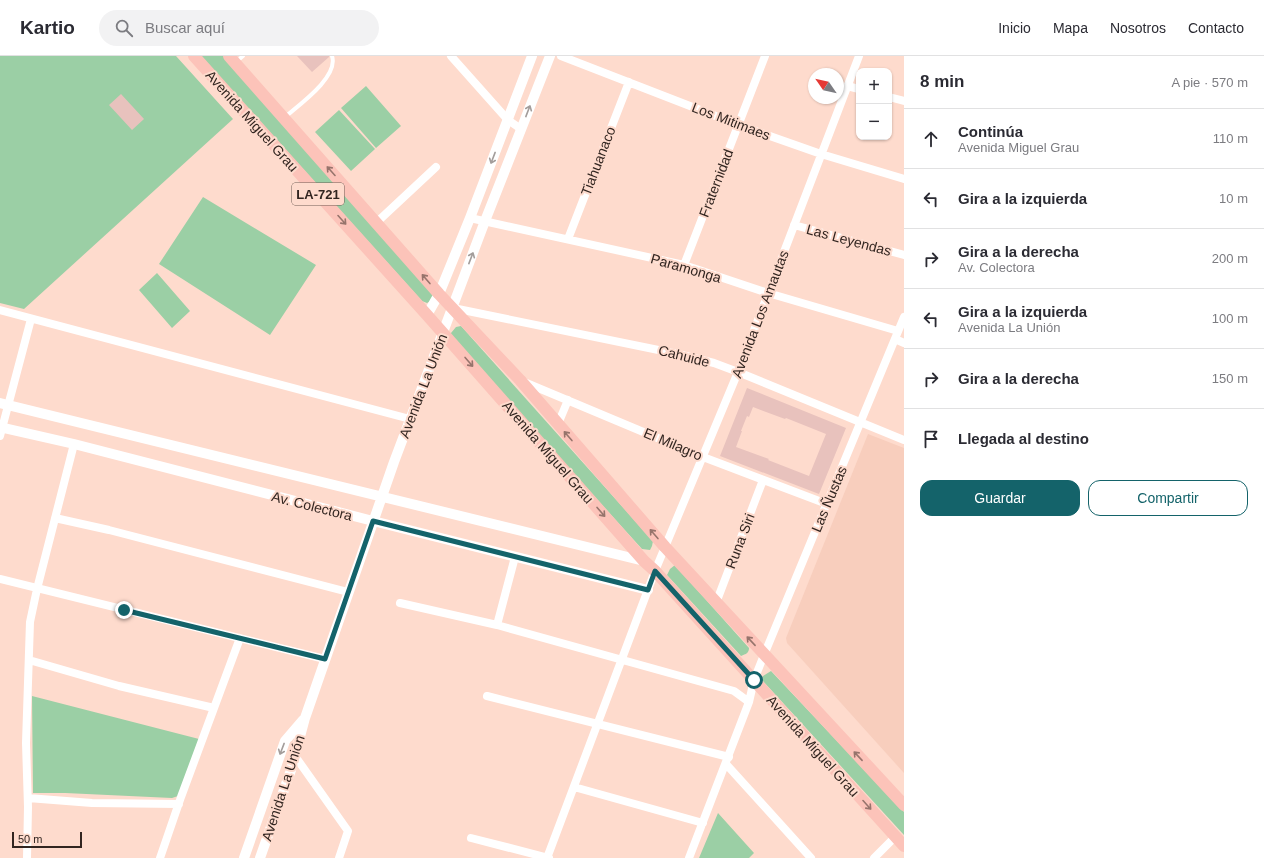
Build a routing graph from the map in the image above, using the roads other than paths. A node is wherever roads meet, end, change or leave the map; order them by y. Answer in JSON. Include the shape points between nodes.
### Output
{"nodes":[{"id":1,"x":194,"y":56,"type":"edge"},
{"id":2,"x":332,"y":56,"type":"edge"},
{"id":3,"x":451,"y":56,"type":"edge"},
{"id":4,"x":532,"y":56,"type":"edge"},
{"id":5,"x":550,"y":56,"type":"edge"},
{"id":6,"x":561,"y":56,"type":"edge"},
{"id":7,"x":765,"y":56,"type":"edge"},
{"id":8,"x":859,"y":56,"type":"edge"},
{"id":9,"x":235,"y":58,"type":"edge"},
{"id":10,"x":629,"y":82,"type":"junction"},
{"id":11,"x":847,"y":86,"type":"junction"},
{"id":12,"x":856,"y":88,"type":"edge"},
{"id":13,"x":892,"y":98,"type":"edge"},
{"id":14,"x":904,"y":101,"type":"edge"},
{"id":15,"x":284,"y":118,"type":"junction"},
{"id":16,"x":508,"y":120,"type":"junction"},
{"id":17,"x":739,"y":124,"type":"junction"},
{"id":18,"x":521,"y":129,"type":"junction"},
{"id":19,"x":821,"y":154,"type":"junction"},
{"id":20,"x":436,"y":167,"type":"dead end"},
{"id":21,"x":904,"y":179,"type":"edge"},
{"id":22,"x":470,"y":218,"type":"junction"},
{"id":23,"x":485,"y":221,"type":"junction"},
{"id":24,"x":376,"y":222,"type":"junction"},
{"id":25,"x":794,"y":225,"type":"junction"},
{"id":26,"x":568,"y":240,"type":"junction"},
{"id":27,"x":904,"y":255,"type":"edge"},
{"id":28,"x":684,"y":265,"type":"junction"},
{"id":29,"x":768,"y":293,"type":"junction"},
{"id":30,"x":439,"y":294,"type":"junction"},
{"id":31,"x":453,"y":308,"type":"junction"},
{"id":32,"x":0,"y":310,"type":"edge"},
{"id":33,"x":427,"y":315,"type":"junction"},
{"id":34,"x":904,"y":317,"type":"edge"},
{"id":35,"x":32,"y":318,"type":"junction"},
{"id":36,"x":443,"y":333,"type":"junction"},
{"id":37,"x":896,"y":335,"type":"junction"},
{"id":38,"x":904,"y":343,"type":"edge"},
{"id":39,"x":738,"y":372,"type":"junction"},
{"id":40,"x":520,"y":380,"type":"junction"},
{"id":41,"x":568,"y":400,"type":"junction"},
{"id":42,"x":4,"y":404,"type":"edge"},
{"id":43,"x":410,"y":419,"type":"junction"},
{"id":44,"x":861,"y":423,"type":"junction"},
{"id":45,"x":558,"y":424,"type":"junction"},
{"id":46,"x":1,"y":430,"type":"edge"},
{"id":47,"x":904,"y":440,"type":"edge"},
{"id":48,"x":74,"y":444,"type":"junction"},
{"id":49,"x":703,"y":457,"type":"junction"},
{"id":50,"x":764,"y":480,"type":"junction"},
{"id":51,"x":382,"y":496,"type":"junction"},
{"id":52,"x":827,"y":504,"type":"junction"},
{"id":53,"x":55,"y":518,"type":"junction"},
{"id":54,"x":373,"y":521,"type":"junction"},
{"id":55,"x":665,"y":547,"type":"junction"},
{"id":56,"x":515,"y":557,"type":"junction"},
{"id":57,"x":644,"y":561,"type":"junction"},
{"id":58,"x":655,"y":571,"type":"junction"},
{"id":59,"x":0,"y":579,"type":"edge"},
{"id":60,"x":37,"y":589,"type":"junction"},
{"id":61,"x":648,"y":590,"type":"junction"},
{"id":62,"x":348,"y":592,"type":"junction"},
{"id":63,"x":400,"y":603,"type":"dead end"},
{"id":64,"x":716,"y":603,"type":"junction"},
{"id":65,"x":497,"y":626,"type":"junction"},
{"id":66,"x":240,"y":638,"type":"junction"},
{"id":67,"x":764,"y":655,"type":"junction"},
{"id":68,"x":325,"y":659,"type":"junction"},
{"id":69,"x":28,"y":660,"type":"junction"},
{"id":70,"x":622,"y":660,"type":"junction"},
{"id":71,"x":754,"y":680,"type":"junction"},
{"id":72,"x":487,"y":696,"type":"dead end"},
{"id":73,"x":749,"y":702,"type":"junction"},
{"id":74,"x":214,"y":708,"type":"junction"},
{"id":75,"x":305,"y":718,"type":"junction"},
{"id":76,"x":598,"y":724,"type":"junction"},
{"id":77,"x":295,"y":756,"type":"junction"},
{"id":78,"x":727,"y":760,"type":"junction"},
{"id":79,"x":574,"y":787,"type":"junction"},
{"id":80,"x":28,"y":798,"type":"junction"},
{"id":81,"x":179,"y":804,"type":"junction"},
{"id":82,"x":904,"y":805,"type":"edge"},
{"id":83,"x":703,"y":823,"type":"junction"},
{"id":84,"x":896,"y":836,"type":"junction"},
{"id":85,"x":471,"y":838,"type":"dead end"},
{"id":86,"x":904,"y":846,"type":"edge"},
{"id":87,"x":27,"y":858,"type":"edge"},
{"id":88,"x":160,"y":858,"type":"edge"},
{"id":89,"x":244,"y":858,"type":"edge"},
{"id":90,"x":260,"y":858,"type":"edge"},
{"id":91,"x":339,"y":858,"type":"edge"},
{"id":92,"x":548,"y":858,"type":"edge"},
{"id":93,"x":689,"y":858,"type":"edge"},
{"id":94,"x":811,"y":858,"type":"edge"},
{"id":95,"x":874,"y":858,"type":"edge"}],
"edges":[{"from":1,"to":33,"type":"main road","name":"Avenida Miguel Grau","number":"LA-721","one_way":true},
{"from":2,"to":15,"type":"lane","via":[[333,64],[328,76]]},
{"from":3,"to":16,"type":"street"},
{"from":4,"to":16,"type":"street","name":"Avenida La Unión"},
{"from":18,"to":5,"type":"street","name":"Avenida La Unión","one_way":true},
{"from":6,"to":10,"type":"street","name":"Los Mitimaes"},
{"from":7,"to":17,"type":"street","name":"Fraternidad"},
{"from":8,"to":11,"type":"street","name":"Avenida Los Amautas"},
{"from":9,"to":15,"type":"main road","name":"Avenida Miguel Grau","number":"LA-721"},
{"from":10,"to":17,"type":"street","name":"Los Mitimaes"},
{"from":10,"to":26,"type":"street","name":"Tiahuanaco"},
{"from":11,"to":12,"type":"street"},
{"from":11,"to":19,"type":"street","name":"Avenida Los Amautas"},
{"from":13,"to":14,"type":"street"},
{"from":24,"to":15,"type":"main road","name":"Avenida Miguel Grau","number":"LA-721","one_way":true},
{"from":16,"to":18,"type":"street"},
{"from":16,"to":22,"type":"street","name":"Avenida La Unión","one_way":true},
{"from":17,"to":19,"type":"street","name":"Los Mitimaes"},
{"from":17,"to":28,"type":"street","name":"Fraternidad"},
{"from":18,"to":23,"type":"street","name":"Avenida La Unión"},
{"from":19,"to":21,"type":"street","name":"Los Mitimaes"},
{"from":19,"to":25,"type":"street","name":"Avenida Los Amautas"},
{"from":20,"to":24,"type":"street"},
{"from":22,"to":23,"type":"street","name":"Paramonga"},
{"from":22,"to":30,"type":"street","name":"Avenida La Unión"},
{"from":23,"to":26,"type":"street","name":"Paramonga"},
{"from":31,"to":23,"type":"street","name":"Avenida La Unión","one_way":true},
{"from":30,"to":24,"type":"main road","name":"Avenida Miguel Grau","number":"LA-721","one_way":true},
{"from":25,"to":27,"type":"street","name":"Las Leyendas"},
{"from":25,"to":29,"type":"street","name":"Avenida Los Amautas"},
{"from":26,"to":28,"type":"street","name":"Paramonga"},
{"from":28,"to":29,"type":"street","name":"Paramonga"},
{"from":29,"to":37,"type":"street","name":"Paramonga"},
{"from":29,"to":39,"type":"street","name":"Avenida Los Amautas"},
{"from":30,"to":31,"type":"main road","name":"Avenida Miguel Grau","number":"LA-721"},
{"from":30,"to":33,"type":"street","name":"Avenida La Unión"},
{"from":31,"to":36,"type":"street","name":"Avenida La Unión"},
{"from":31,"to":39,"type":"street","name":"Cahuide","via":[[678,354]]},
{"from":31,"to":40,"type":"main road","name":"Avenida Miguel Grau","number":"LA-721"},
{"from":32,"to":35,"type":"street"},
{"from":33,"to":36,"type":"main road","name":"Avenida Miguel Grau","number":"LA-721"},
{"from":34,"to":37,"type":"street","name":"Las Ñustas"},
{"from":35,"to":42,"type":"street"},
{"from":35,"to":43,"type":"street"},
{"from":36,"to":43,"type":"street","name":"Avenida La Unión"},
{"from":36,"to":57,"type":"main road","name":"Avenida Miguel Grau","number":"LA-721","one_way":true},
{"from":37,"to":38,"type":"street","name":"Paramonga"},
{"from":37,"to":44,"type":"street","name":"Las Ñustas"},
{"from":39,"to":44,"type":"street","name":"Cahuide"},
{"from":39,"to":49,"type":"street","name":"Avenida Los Amautas"},
{"from":40,"to":41,"type":"street","name":"El Milagro"},
{"from":40,"to":45,"type":"main road","name":"Avenida Miguel Grau","number":"LA-721"},
{"from":41,"to":45,"type":"street"},
{"from":41,"to":49,"type":"street","name":"El Milagro"},
{"from":42,"to":46,"type":"street"},
{"from":42,"to":51,"type":"street","name":"Av. Colectora"},
{"from":43,"to":51,"type":"street","name":"Avenida La Unión"},
{"from":44,"to":47,"type":"street","name":"Cahuide"},
{"from":44,"to":52,"type":"street","name":"Las Ñustas"},
{"from":55,"to":45,"type":"main road","name":"Avenida Miguel Grau","number":"LA-721","one_way":true},
{"from":46,"to":48,"type":"street","name":"Av. Colectora"},
{"from":48,"to":53,"type":"street"},
{"from":48,"to":54,"type":"street","name":"Av. Colectora"},
{"from":49,"to":50,"type":"street","name":"El Milagro"},
{"from":49,"to":55,"type":"street","name":"Avenida Los Amautas"},
{"from":50,"to":52,"type":"street","name":"El Milagro"},
{"from":50,"to":64,"type":"street","name":"Runa Siri"},
{"from":51,"to":54,"type":"street","name":"Avenida La Unión"},
{"from":51,"to":57,"type":"street","name":"Av. Colectora"},
{"from":52,"to":67,"type":"street","name":"Las Ñustas"},
{"from":53,"to":60,"type":"street"},
{"from":53,"to":62,"type":"street"},
{"from":54,"to":56,"type":"street","name":"Av. Colectora"},
{"from":54,"to":62,"type":"street","name":"Avenida La Unión"},
{"from":55,"to":58,"type":"street","name":"Avenida Los Amautas"},
{"from":55,"to":64,"type":"main road","name":"Avenida Miguel Grau","number":"LA-721"},
{"from":56,"to":61,"type":"street","name":"Av. Colectora"},
{"from":56,"to":65,"type":"street"},
{"from":57,"to":58,"type":"main road","name":"Avenida Miguel Grau","number":"LA-721"},
{"from":58,"to":61,"type":"street","name":"Avenida Los Amautas"},
{"from":58,"to":71,"type":"main road","name":"Avenida Miguel Grau","number":"LA-721"},
{"from":59,"to":60,"type":"street"},
{"from":60,"to":66,"type":"street"},
{"from":60,"to":69,"type":"street","via":[[30,622]]},
{"from":61,"to":70,"type":"street","name":"Avenida Los Amautas"},
{"from":62,"to":68,"type":"street","name":"Avenida La Unión"},
{"from":63,"to":65,"type":"street"},
{"from":67,"to":64,"type":"main road","name":"Avenida Miguel Grau","number":"LA-721","one_way":true},
{"from":65,"to":70,"type":"street"},
{"from":66,"to":68,"type":"street"},
{"from":66,"to":74,"type":"street"},
{"from":67,"to":71,"type":"street","name":"Las Ñustas"},
{"from":82,"to":67,"type":"main road","name":"Avenida Miguel Grau","number":"LA-721","one_way":true},
{"from":68,"to":75,"type":"street","name":"Avenida La Unión"},
{"from":69,"to":74,"type":"street","via":[[119,686]]},
{"from":69,"to":80,"type":"street"},
{"from":70,"to":73,"type":"street","via":[[734,691]]},
{"from":70,"to":76,"type":"street","name":"Avenida Los Amautas"},
{"from":71,"to":73,"type":"street","name":"Las Ñustas"},
{"from":71,"to":84,"type":"main road","name":"Avenida Miguel Grau","number":"LA-721","one_way":true},
{"from":72,"to":76,"type":"street"},
{"from":73,"to":78,"type":"street","name":"Las Ñustas"},
{"from":74,"to":81,"type":"street"},
{"from":75,"to":77,"type":"street","name":"Avenida La Unión"},
{"from":75,"to":89,"type":"street","name":"Avenida La Unión","one_way":true,"via":[[285,741]]},
{"from":76,"to":78,"type":"street"},
{"from":76,"to":79,"type":"street","name":"Avenida Los Amautas"},
{"from":77,"to":90,"type":"street","name":"Avenida La Unión"},
{"from":77,"to":91,"type":"street","via":[[348,831]]},
{"from":78,"to":83,"type":"street","name":"Las Ñustas"},
{"from":78,"to":94,"type":"street"},
{"from":79,"to":83,"type":"street"},
{"from":79,"to":92,"type":"street","name":"Avenida Los Amautas"},
{"from":80,"to":81,"type":"street","via":[[92,803]]},
{"from":80,"to":87,"type":"street"},
{"from":81,"to":88,"type":"street"},
{"from":83,"to":93,"type":"street","name":"Las Ñustas"},
{"from":84,"to":86,"type":"main road","name":"Avenida Miguel Grau","number":"LA-721"},
{"from":84,"to":95,"type":"street"},
{"from":85,"to":92,"type":"street"}]}
